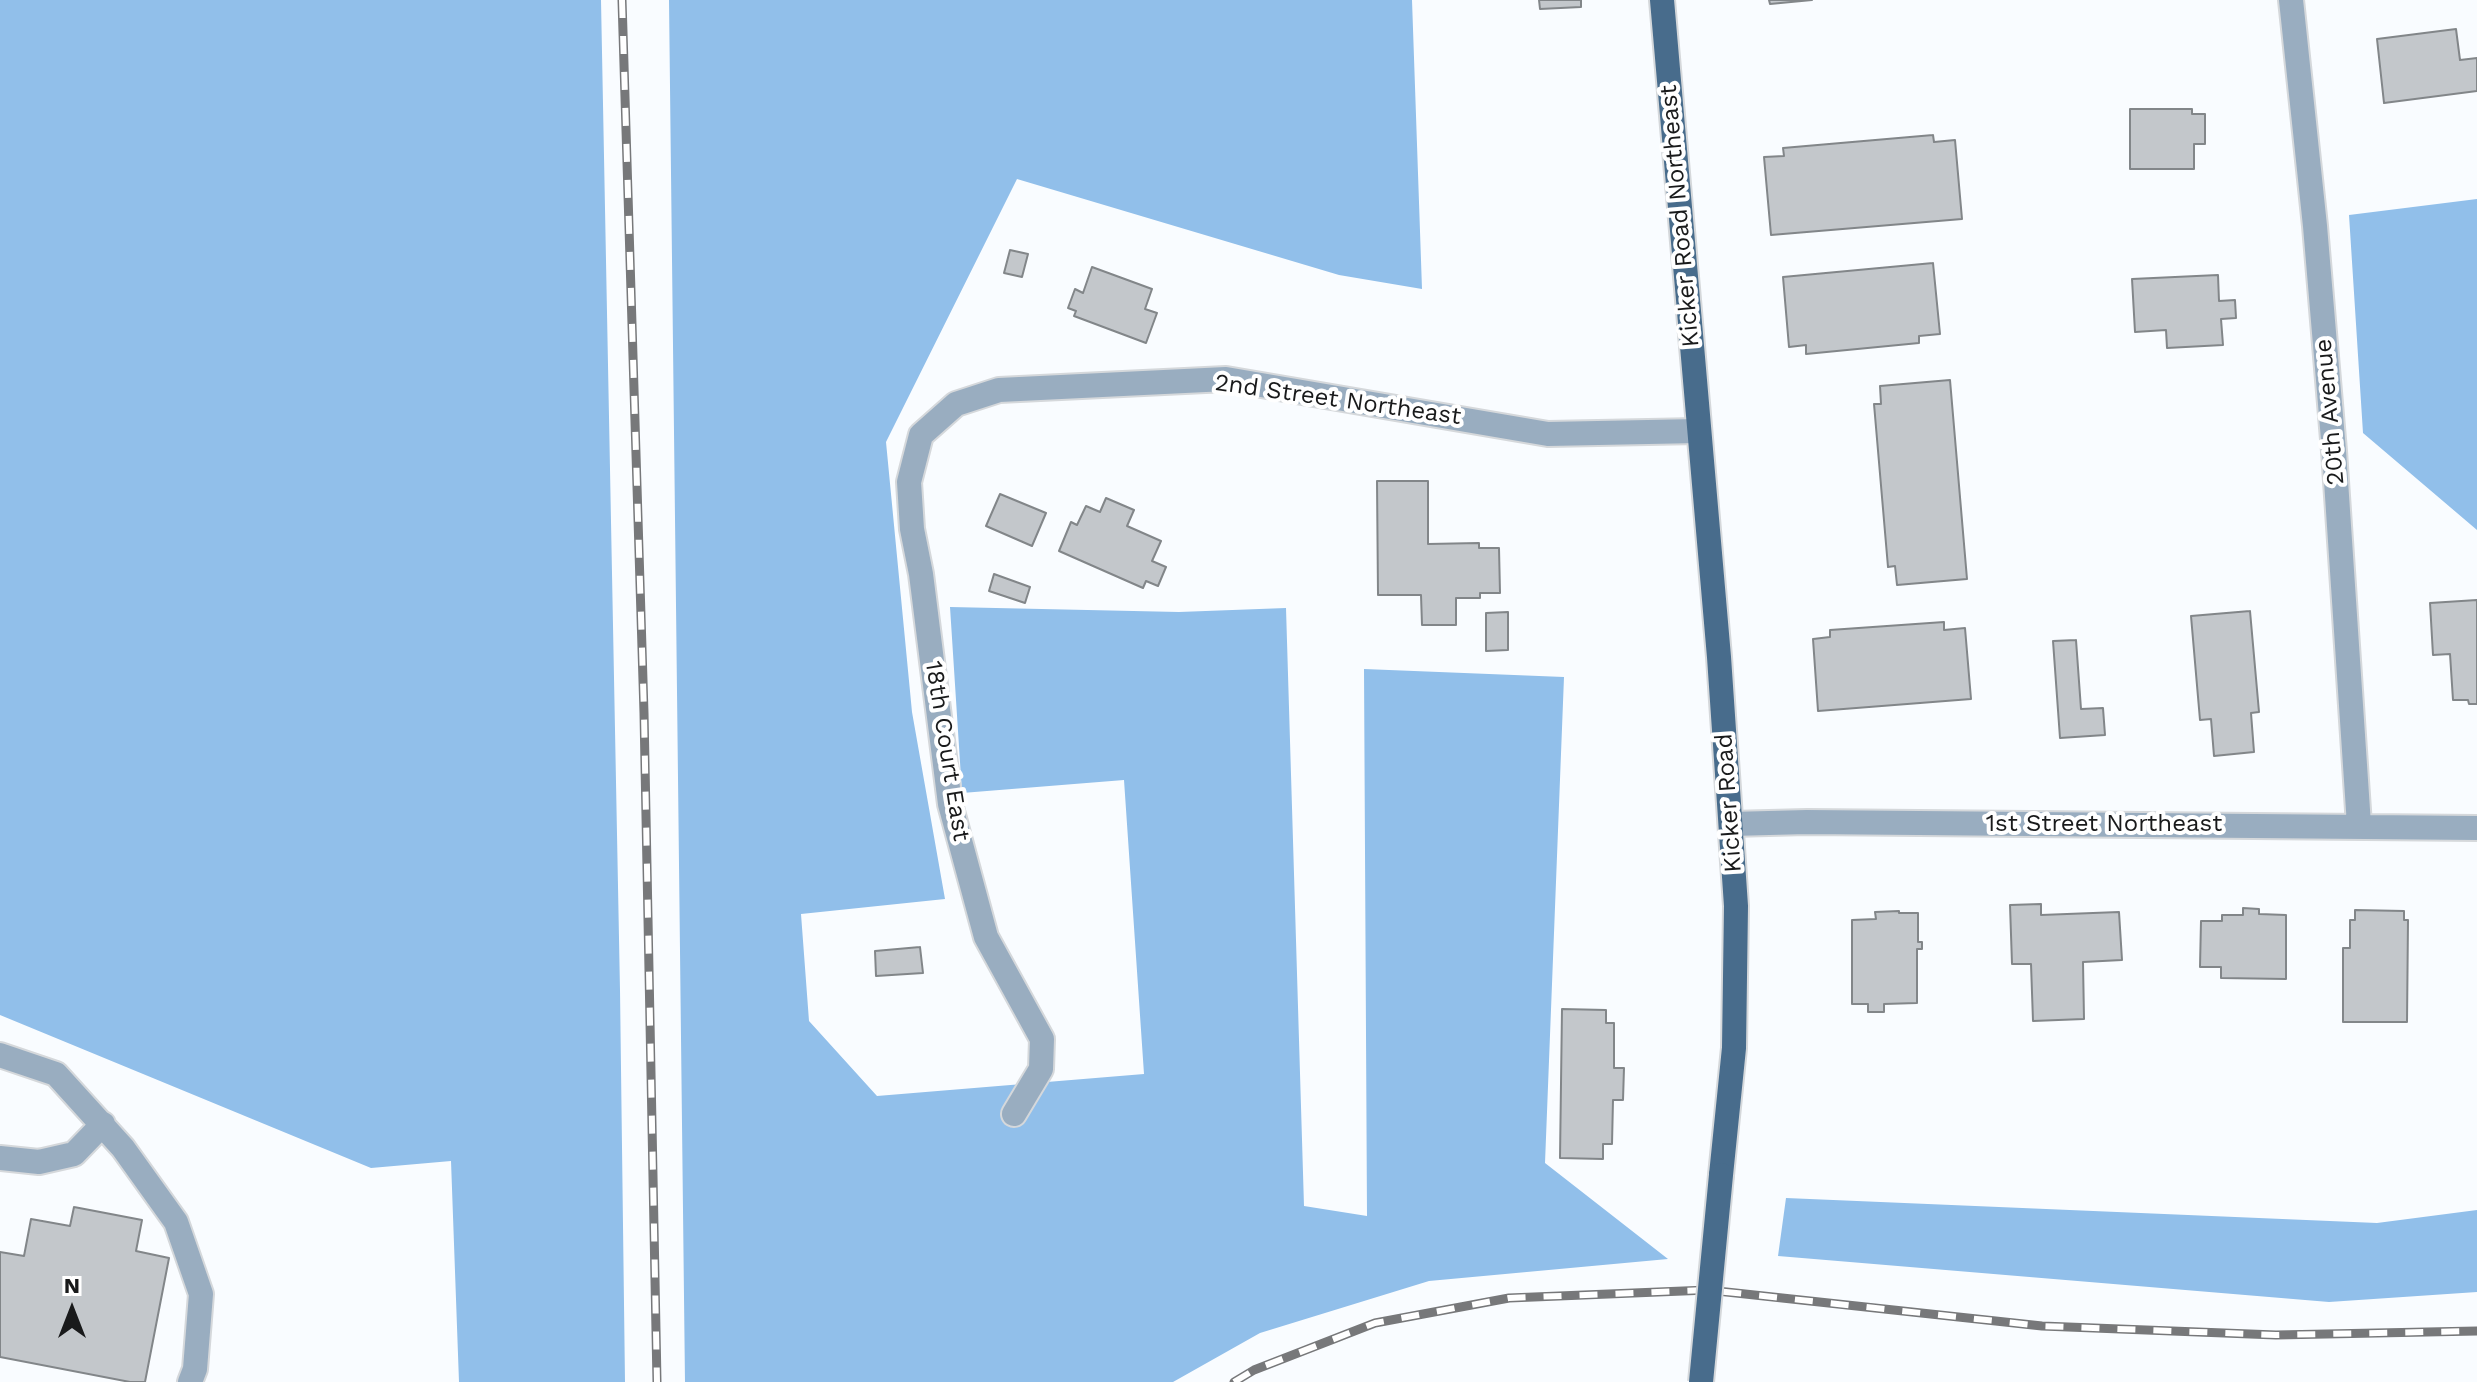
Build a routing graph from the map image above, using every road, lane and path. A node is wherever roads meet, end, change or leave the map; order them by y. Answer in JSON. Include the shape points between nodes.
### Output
{"nodes":[{"id":1,"x":1662,"y":0,"type":"edge"},
{"id":2,"x":2291,"y":0,"type":"edge"},
{"id":3,"x":937,"y":421,"type":"joint"},
{"id":4,"x":1698,"y":431,"type":"junction"},
{"id":5,"x":1731,"y":824,"type":"junction"},
{"id":6,"x":2359,"y":825,"type":"junction"},
{"id":7,"x":2477,"y":828,"type":"edge"},
{"id":8,"x":0,"y":1055,"type":"edge"},
{"id":9,"x":1014,"y":1114,"type":"dead end"},
{"id":10,"x":103,"y":1124,"type":"junction"},
{"id":11,"x":0,"y":1158,"type":"edge"},
{"id":12,"x":190,"y":1382,"type":"edge"},
{"id":13,"x":1701,"y":1382,"type":"edge"}],
"edges":[{"from":1,"to":4,"type":"main road","name":"Kicker Road Northeast"},
{"from":2,"to":6,"type":"street","name":"20th Avenue","via":[[2334,451]]},
{"from":3,"to":4,"type":"street","name":"2nd Street Northeast","via":[[956,404],[999,390],[1226,379],[1548,434]]},
{"from":3,"to":9,"type":"street","name":"18th Court East","via":[[921,435],[909,482],[912,529],[950,804],[986,937],[1042,1039],[1041,1069]]},
{"from":4,"to":5,"type":"main road","name":"Kicker Road"},
{"from":5,"to":6,"type":"street","name":"1st Street Northeast"},
{"from":5,"to":13,"type":"main road","name":"Kicker Road","bridge":true,"via":[[1734,1048]]},
{"from":6,"to":7,"type":"street","name":"1st Street Northeast"},
{"from":8,"to":10,"type":"street","via":[[56,1074]]},
{"from":10,"to":11,"type":"street","via":[[74,1154],[39,1162]]},
{"from":10,"to":12,"type":"street","via":[[176,1222],[201,1294]]}]}
